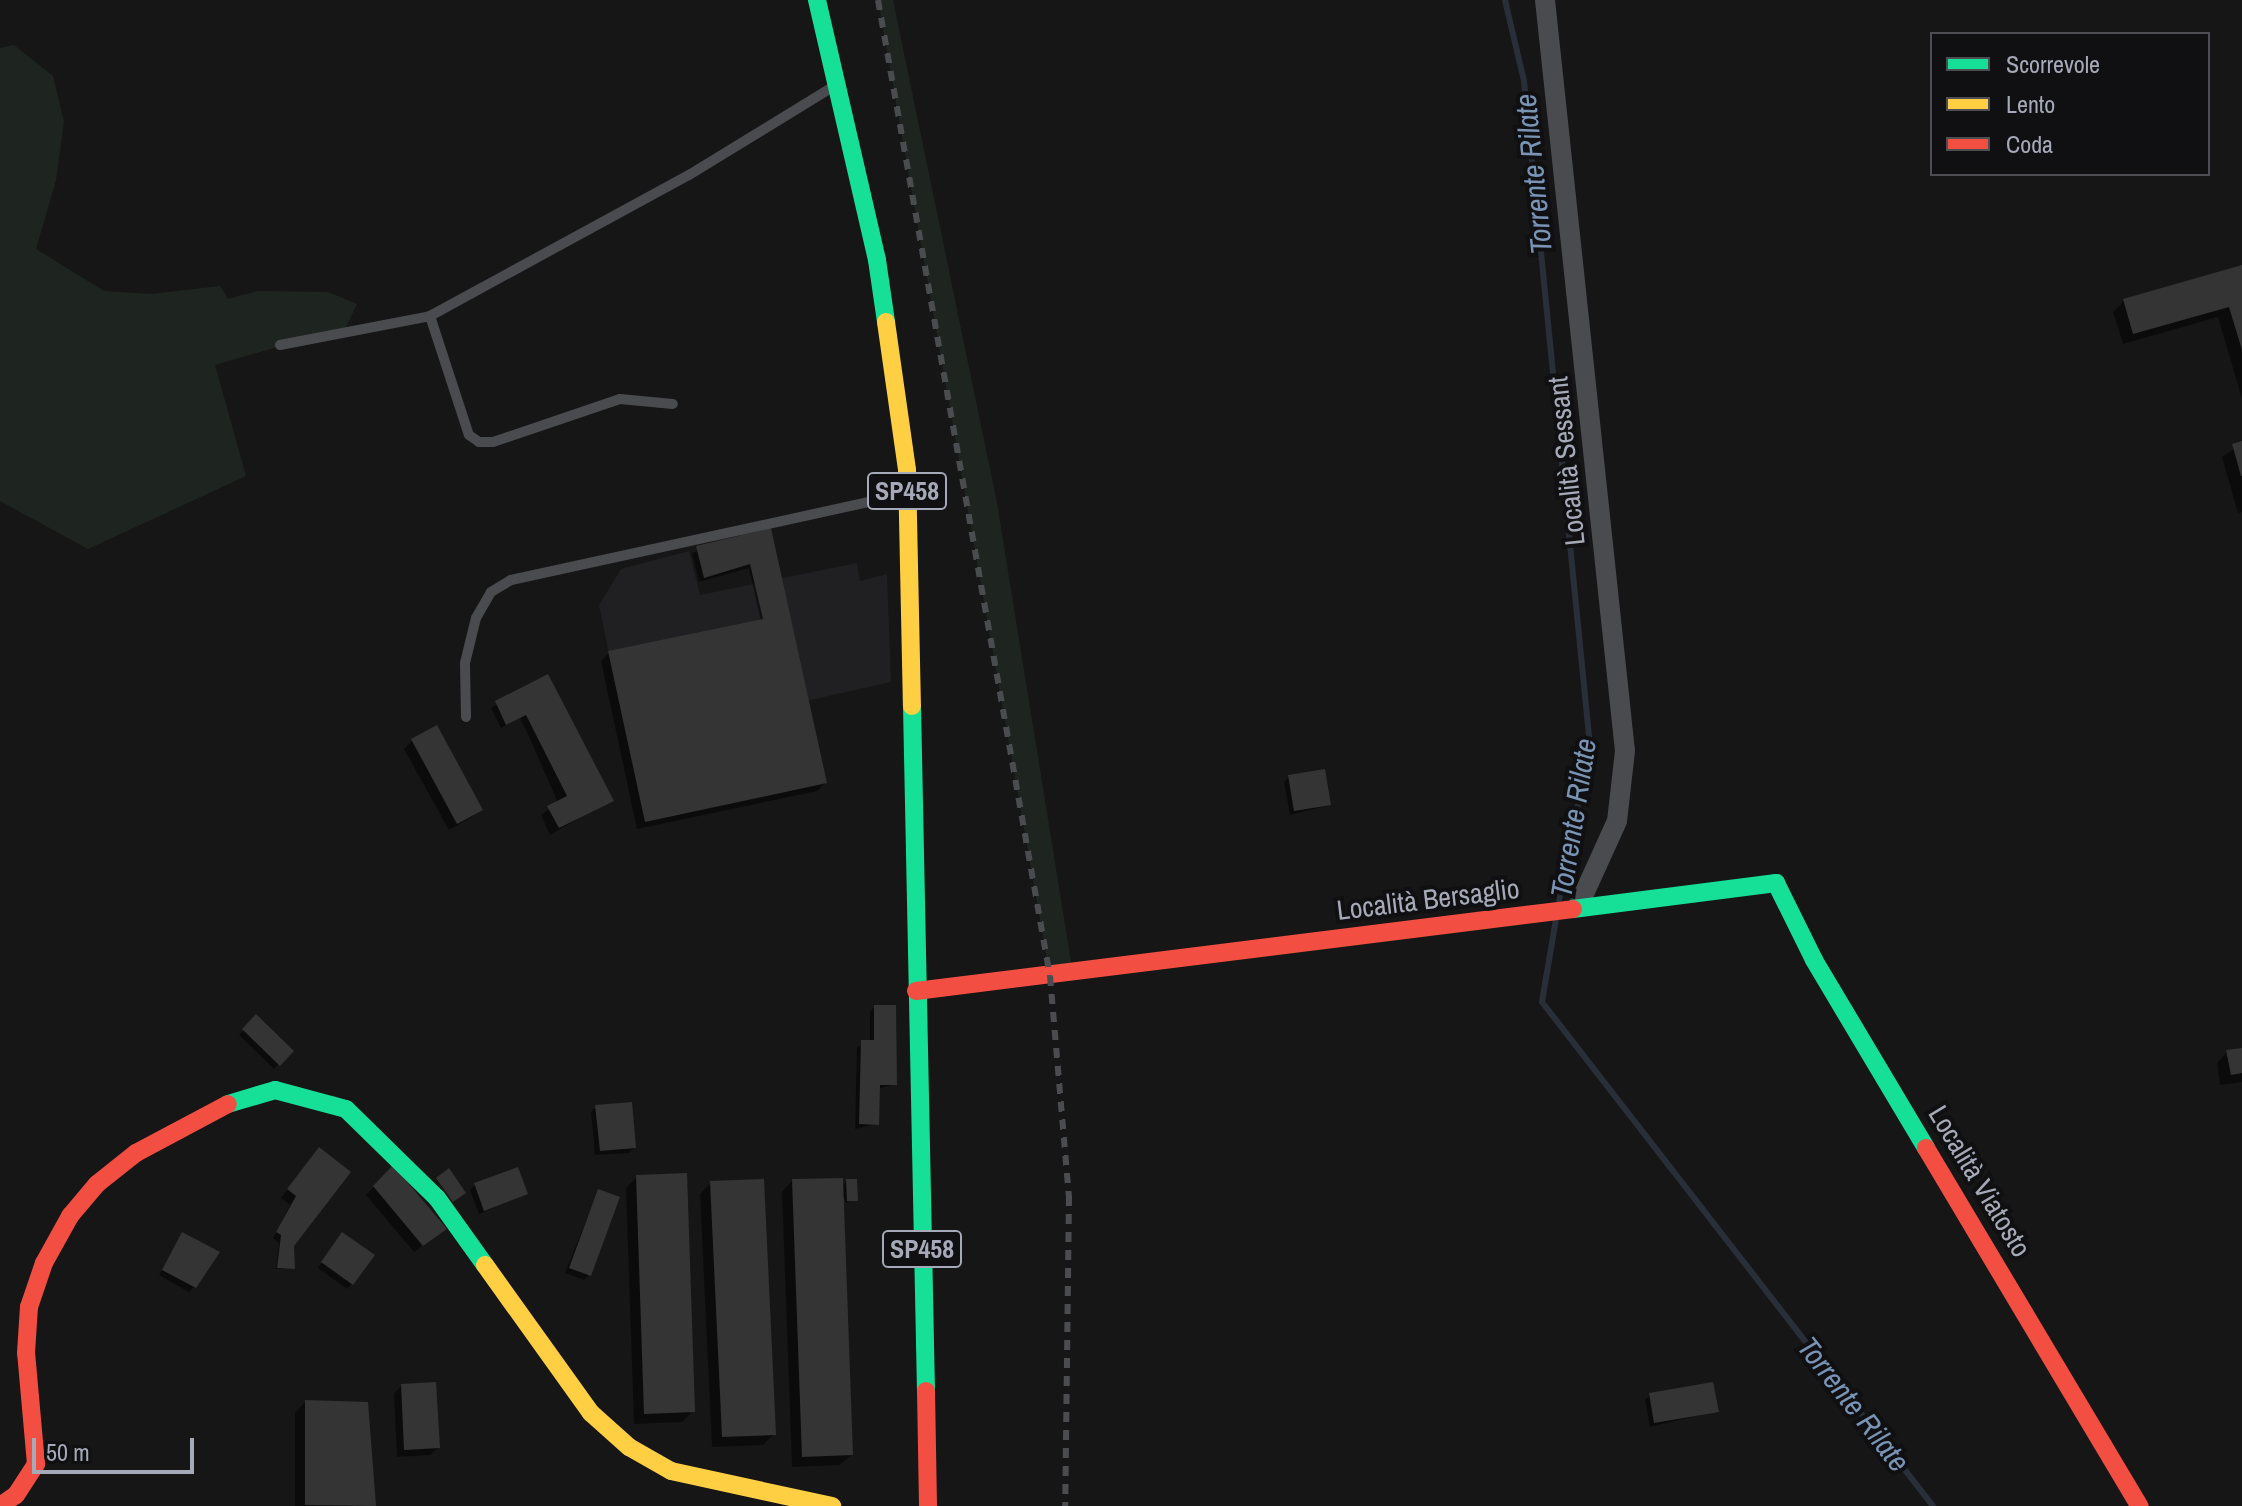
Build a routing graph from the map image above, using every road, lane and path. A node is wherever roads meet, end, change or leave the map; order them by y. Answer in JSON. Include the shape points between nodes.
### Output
{"nodes":[{"id":1,"x":817,"y":0,"type":"edge"},
{"id":2,"x":1545,"y":0,"type":"edge"},
{"id":3,"x":836,"y":85,"type":"junction"},
{"id":4,"x":430,"y":316,"type":"junction"},
{"id":5,"x":280,"y":345,"type":"dead end"},
{"id":6,"x":673,"y":404,"type":"dead end"},
{"id":7,"x":907,"y":494,"type":"junction"},
{"id":8,"x":466,"y":717,"type":"dead end"},
{"id":9,"x":1776,"y":883,"type":"joint"},
{"id":10,"x":1573,"y":908,"type":"junction"},
{"id":11,"x":916,"y":991,"type":"junction"},
{"id":12,"x":0,"y":1506,"type":"edge"},
{"id":13,"x":832,"y":1506,"type":"edge"},
{"id":14,"x":928,"y":1506,"type":"edge"},
{"id":15,"x":2139,"y":1506,"type":"edge"}],
"edges":[{"from":1,"to":3,"type":"street","number":"SP458"},
{"from":2,"to":10,"type":"street","name":"Località Sessant","via":[[1625,751],[1617,821]]},
{"from":3,"to":4,"type":"lane","via":[[689,175]]},
{"from":3,"to":7,"type":"street","number":"SP458","via":[[877,260],[897,376]]},
{"from":4,"to":5,"type":"lane"},
{"from":4,"to":6,"type":"lane","via":[[469,435],[479,442],[493,442],[620,399]]},
{"from":7,"to":8,"type":"lane","via":[[511,580],[491,592],[476,618],[465,663]]},
{"from":7,"to":11,"type":"street","number":"SP458"},
{"from":9,"to":10,"type":"street","name":"Località Bersaglio"},
{"from":9,"to":15,"type":"street","name":"Località Viatosto","via":[[1814,960]]},
{"from":10,"to":11,"type":"street","name":"Località Bersaglio"},
{"from":11,"to":14,"type":"street","number":"SP458"},
{"from":12,"to":13,"type":"street","via":[[22,1488],[36,1464],[26,1353],[29,1307],[44,1263],[70,1216],[97,1184],[136,1153],[191,1120],[255,1092],[275,1090],[346,1109],[437,1198],[591,1413],[629,1447],[671,1471]]}]}
